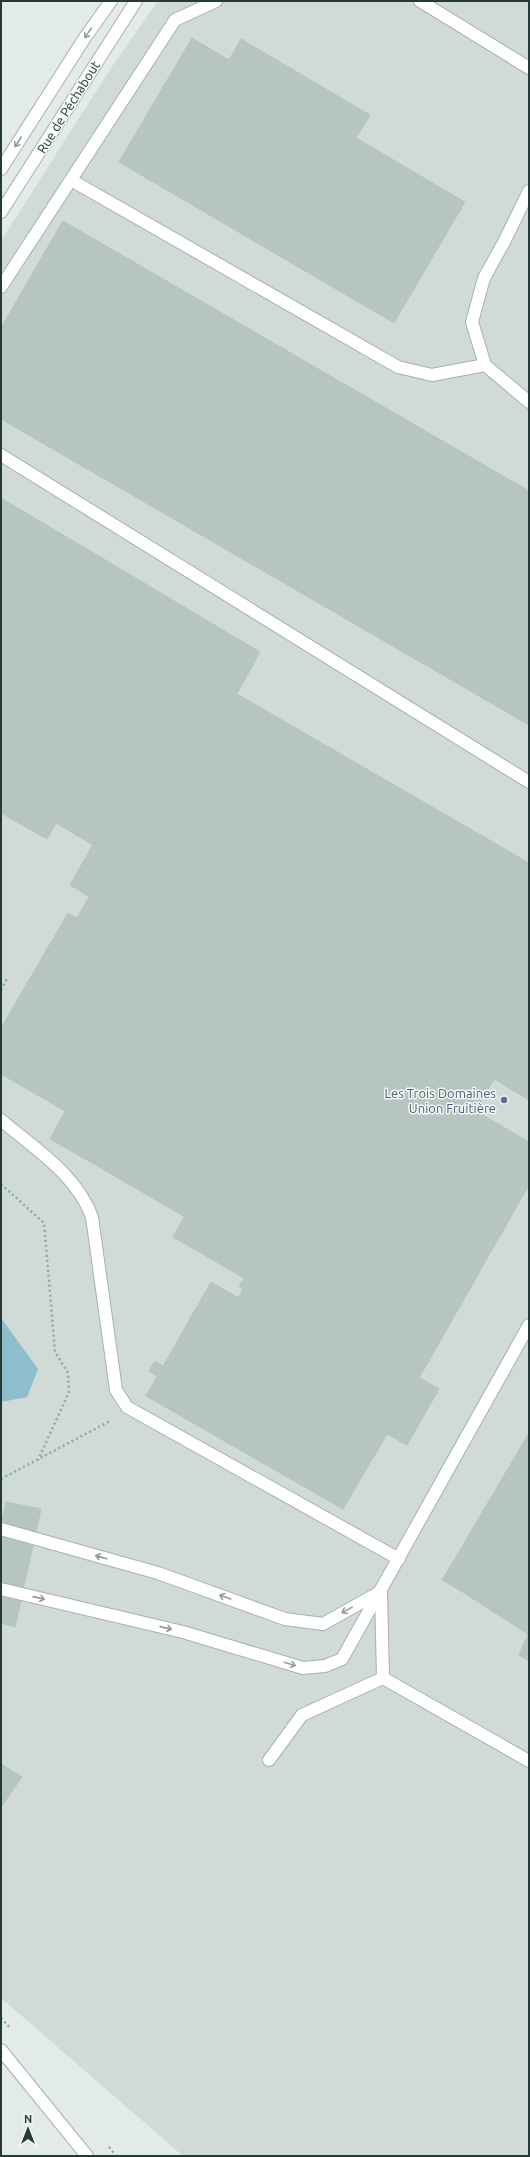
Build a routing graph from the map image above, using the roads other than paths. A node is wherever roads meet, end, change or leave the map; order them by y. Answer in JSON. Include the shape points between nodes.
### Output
{"nodes":[{"id":1,"x":111,"y":1,"type":"edge"},
{"id":2,"x":136,"y":1,"type":"edge"},
{"id":3,"x":216,"y":1,"type":"edge"},
{"id":4,"x":420,"y":1,"type":"edge"},
{"id":5,"x":529,"y":68,"type":"edge"},
{"id":6,"x":1,"y":169,"type":"edge"},
{"id":7,"x":71,"y":180,"type":"junction"},
{"id":8,"x":529,"y":191,"type":"edge"},
{"id":9,"x":1,"y":212,"type":"edge"},
{"id":10,"x":1,"y":287,"type":"edge"},
{"id":11,"x":485,"y":365,"type":"junction"},
{"id":12,"x":529,"y":402,"type":"edge"},
{"id":13,"x":1,"y":455,"type":"edge"},
{"id":14,"x":529,"y":782,"type":"edge"},
{"id":15,"x":1,"y":1120,"type":"edge"},
{"id":16,"x":529,"y":1325,"type":"edge"},
{"id":17,"x":1,"y":1529,"type":"edge"},
{"id":18,"x":399,"y":1559,"type":"junction"},
{"id":19,"x":1,"y":1589,"type":"edge"},
{"id":20,"x":381,"y":1591,"type":"junction"},
{"id":21,"x":383,"y":1678,"type":"junction"},
{"id":22,"x":269,"y":1760,"type":"dead end"},
{"id":23,"x":529,"y":1761,"type":"edge"},
{"id":24,"x":1,"y":2050,"type":"edge"},
{"id":25,"x":87,"y":2156,"type":"edge"}],
"edges":[{"from":1,"to":6,"type":"street","one_way":true},
{"from":2,"to":9,"type":"street","name":"Rue de Péchabout"},
{"from":3,"to":7,"type":"street","via":[[175,20]]},
{"from":4,"to":5,"type":"street"},
{"from":7,"to":10,"type":"street"},
{"from":7,"to":11,"type":"street","via":[[398,366],[432,375]]},
{"from":8,"to":11,"type":"street","via":[[484,278],[472,322]]},
{"from":11,"to":12,"type":"street"},
{"from":13,"to":14,"type":"street"},
{"from":15,"to":18,"type":"street","via":[[71,1180],[85,1200],[92,1217],[116,1390],[127,1407]]},
{"from":16,"to":18,"type":"street"},
{"from":20,"to":17,"type":"street","one_way":true,"via":[[323,1624],[285,1619],[158,1573]]},
{"from":18,"to":20,"type":"street"},
{"from":19,"to":20,"type":"street","one_way":true,"via":[[183,1632],[303,1668],[325,1666],[342,1659]]},
{"from":20,"to":21,"type":"street"},
{"from":21,"to":22,"type":"street","via":[[302,1715]]},
{"from":21,"to":23,"type":"street"},
{"from":24,"to":25,"type":"street"}]}
